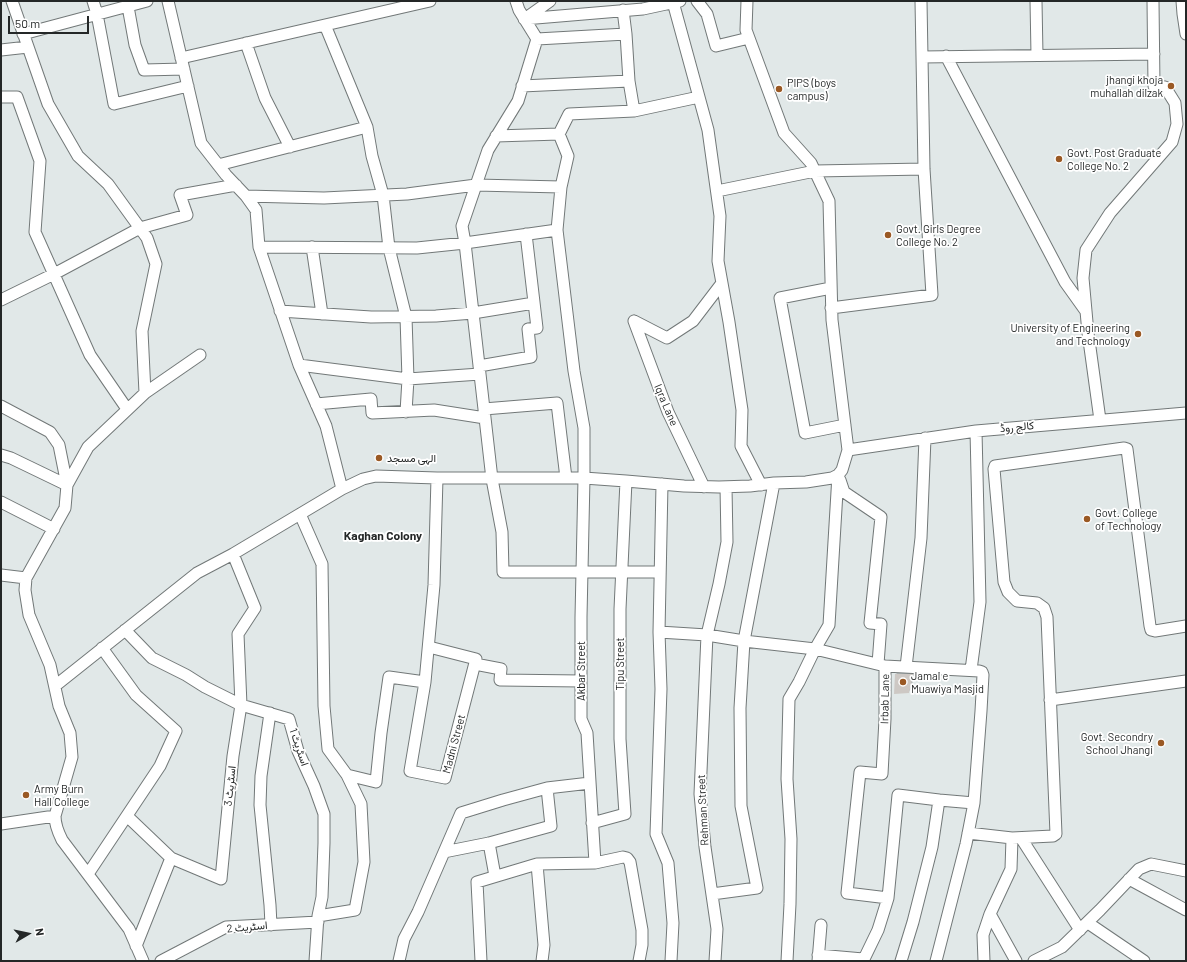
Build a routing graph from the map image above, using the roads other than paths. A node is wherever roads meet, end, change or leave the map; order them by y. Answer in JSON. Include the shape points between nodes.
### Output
{"nodes":[{"id":1,"x":12,"y":1,"type":"edge"},
{"id":2,"x":93,"y":1,"type":"edge"},
{"id":3,"x":147,"y":1,"type":"edge"},
{"id":4,"x":168,"y":1,"type":"edge"},
{"id":5,"x":430,"y":1,"type":"edge"},
{"id":6,"x":516,"y":1,"type":"edge"},
{"id":7,"x":550,"y":1,"type":"edge"},
{"id":8,"x":697,"y":1,"type":"edge"},
{"id":9,"x":739,"y":1,"type":"edge"},
{"id":10,"x":747,"y":1,"type":"edge"},
{"id":11,"x":921,"y":1,"type":"edge"},
{"id":12,"x":1036,"y":1,"type":"edge"},
{"id":13,"x":1153,"y":1,"type":"edge"},
{"id":14,"x":1182,"y":1,"type":"edge"},
{"id":15,"x":677,"y":2,"type":"edge"},
{"id":16,"x":127,"y":4,"type":"edge"},
{"id":17,"x":623,"y":10,"type":"junction"},
{"id":18,"x":97,"y":14,"type":"junction"},
{"id":19,"x":524,"y":19,"type":"junction"},
{"id":20,"x":325,"y":25,"type":"junction"},
{"id":21,"x":23,"y":34,"type":"junction"},
{"id":22,"x":626,"y":34,"type":"junction"},
{"id":23,"x":747,"y":34,"type":"junction"},
{"id":24,"x":1186,"y":34,"type":"edge"},
{"id":25,"x":537,"y":39,"type":"junction"},
{"id":26,"x":246,"y":43,"type":"junction"},
{"id":27,"x":28,"y":47,"type":"junction"},
{"id":28,"x":1,"y":50,"type":"edge"},
{"id":29,"x":1154,"y":54,"type":"junction"},
{"id":30,"x":1038,"y":55,"type":"junction"},
{"id":31,"x":946,"y":56,"type":"junction"},
{"id":32,"x":922,"y":57,"type":"junction"},
{"id":33,"x":181,"y":58,"type":"junction"},
{"id":34,"x":184,"y":69,"type":"junction"},
{"id":35,"x":629,"y":81,"type":"junction"},
{"id":36,"x":188,"y":86,"type":"junction"},
{"id":37,"x":522,"y":86,"type":"junction"},
{"id":38,"x":1,"y":97,"type":"edge"},
{"id":39,"x":699,"y":97,"type":"junction"},
{"id":40,"x":634,"y":111,"type":"junction"},
{"id":41,"x":367,"y":127,"type":"junction"},
{"id":42,"x":560,"y":134,"type":"junction"},
{"id":43,"x":496,"y":136,"type":"junction"},
{"id":44,"x":290,"y":147,"type":"junction"},
{"id":45,"x":218,"y":164,"type":"junction"},
{"id":46,"x":924,"y":169,"type":"junction"},
{"id":47,"x":815,"y":171,"type":"junction"},
{"id":48,"x":236,"y":185,"type":"junction"},
{"id":49,"x":476,"y":185,"type":"junction"},
{"id":50,"x":561,"y":187,"type":"junction"},
{"id":51,"x":717,"y":191,"type":"junction"},
{"id":52,"x":383,"y":195,"type":"junction"},
{"id":53,"x":246,"y":196,"type":"junction"},
{"id":54,"x":140,"y":228,"type":"junction"},
{"id":55,"x":557,"y":230,"type":"junction"},
{"id":56,"x":526,"y":234,"type":"junction"},
{"id":57,"x":465,"y":243,"type":"junction"},
{"id":58,"x":259,"y":247,"type":"junction"},
{"id":59,"x":312,"y":247,"type":"junction"},
{"id":60,"x":389,"y":248,"type":"junction"},
{"id":61,"x":54,"y":274,"type":"junction"},
{"id":62,"x":722,"y":283,"type":"junction"},
{"id":63,"x":831,"y":288,"type":"junction"},
{"id":64,"x":1,"y":300,"type":"edge"},
{"id":65,"x":534,"y":303,"type":"junction"},
{"id":66,"x":831,"y":308,"type":"junction"},
{"id":67,"x":280,"y":311,"type":"junction"},
{"id":68,"x":1086,"y":312,"type":"junction"},
{"id":69,"x":473,"y":313,"type":"junction"},
{"id":70,"x":322,"y":314,"type":"junction"},
{"id":71,"x":406,"y":317,"type":"junction"},
{"id":72,"x":200,"y":355,"type":"dead end"},
{"id":73,"x":299,"y":365,"type":"junction"},
{"id":74,"x":479,"y":370,"type":"junction"},
{"id":75,"x":408,"y":379,"type":"junction"},
{"id":76,"x":145,"y":392,"type":"junction"},
{"id":77,"x":316,"y":404,"type":"junction"},
{"id":78,"x":1,"y":406,"type":"edge"},
{"id":79,"x":127,"y":409,"type":"junction"},
{"id":80,"x":406,"y":412,"type":"junction"},
{"id":81,"x":484,"y":413,"type":"junction"},
{"id":82,"x":1186,"y":413,"type":"edge"},
{"id":83,"x":1100,"y":420,"type":"junction"},
{"id":84,"x":845,"y":425,"type":"junction"},
{"id":85,"x":976,"y":430,"type":"junction"},
{"id":86,"x":925,"y":438,"type":"junction"},
{"id":87,"x":848,"y":450,"type":"junction"},
{"id":88,"x":1,"y":455,"type":"edge"},
{"id":89,"x":838,"y":475,"type":"junction"},
{"id":90,"x":437,"y":478,"type":"junction"},
{"id":91,"x":566,"y":478,"type":"junction"},
{"id":92,"x":584,"y":478,"type":"junction"},
{"id":93,"x":492,"y":479,"type":"junction"},
{"id":94,"x":626,"y":480,"type":"junction"},
{"id":95,"x":774,"y":483,"type":"junction"},
{"id":96,"x":662,"y":484,"type":"junction"},
{"id":97,"x":67,"y":485,"type":"junction"},
{"id":98,"x":761,"y":485,"type":"junction"},
{"id":99,"x":704,"y":487,"type":"junction"},
{"id":100,"x":726,"y":487,"type":"junction"},
{"id":101,"x":342,"y":489,"type":"junction"},
{"id":102,"x":1,"y":502,"type":"edge"},
{"id":103,"x":300,"y":514,"type":"junction"},
{"id":104,"x":54,"y":529,"type":"junction"},
{"id":105,"x":233,"y":554,"type":"junction"},
{"id":106,"x":582,"y":572,"type":"junction"},
{"id":107,"x":622,"y":572,"type":"junction"},
{"id":108,"x":660,"y":572,"type":"junction"},
{"id":109,"x":1,"y":576,"type":"edge"},
{"id":110,"x":26,"y":578,"type":"junction"},
{"id":111,"x":1186,"y":626,"type":"edge"},
{"id":112,"x":125,"y":630,"type":"junction"},
{"id":113,"x":660,"y":632,"type":"junction"},
{"id":114,"x":706,"y":635,"type":"junction"},
{"id":115,"x":744,"y":641,"type":"junction"},
{"id":116,"x":429,"y":647,"type":"junction"},
{"id":117,"x":102,"y":648,"type":"junction"},
{"id":118,"x":815,"y":649,"type":"junction"},
{"id":119,"x":475,"y":664,"type":"junction"},
{"id":120,"x":882,"y":665,"type":"junction"},
{"id":121,"x":906,"y":667,"type":"junction"},
{"id":122,"x":971,"y":670,"type":"junction"},
{"id":123,"x":580,"y":681,"type":"junction"},
{"id":124,"x":1186,"y":681,"type":"edge"},
{"id":125,"x":425,"y":682,"type":"junction"},
{"id":126,"x":55,"y":686,"type":"junction"},
{"id":127,"x":1050,"y":700,"type":"junction"},
{"id":128,"x":241,"y":704,"type":"junction"},
{"id":129,"x":270,"y":713,"type":"junction"},
{"id":130,"x":347,"y":775,"type":"junction"},
{"id":131,"x":590,"y":783,"type":"junction"},
{"id":132,"x":547,"y":788,"type":"junction"},
{"id":133,"x":939,"y":800,"type":"junction"},
{"id":134,"x":974,"y":803,"type":"junction"},
{"id":135,"x":55,"y":816,"type":"junction"},
{"id":136,"x":126,"y":816,"type":"junction"},
{"id":137,"x":592,"y":823,"type":"junction"},
{"id":138,"x":1,"y":824,"type":"edge"},
{"id":139,"x":968,"y":833,"type":"junction"},
{"id":140,"x":1017,"y":838,"type":"junction"},
{"id":141,"x":489,"y":843,"type":"junction"},
{"id":142,"x":444,"y":852,"type":"junction"},
{"id":143,"x":171,"y":858,"type":"junction"},
{"id":144,"x":595,"y":863,"type":"junction"},
{"id":145,"x":537,"y":864,"type":"junction"},
{"id":146,"x":1186,"y":871,"type":"edge"},
{"id":147,"x":88,"y":874,"type":"junction"},
{"id":148,"x":495,"y":876,"type":"junction"},
{"id":149,"x":1129,"y":879,"type":"junction"},
{"id":150,"x":712,"y":894,"type":"junction"},
{"id":151,"x":888,"y":898,"type":"junction"},
{"id":152,"x":1186,"y":910,"type":"edge"},
{"id":153,"x":990,"y":914,"type":"junction"},
{"id":154,"x":318,"y":919,"type":"junction"},
{"id":155,"x":271,"y":925,"type":"junction"},
{"id":156,"x":821,"y":925,"type":"dead end"},
{"id":157,"x":1084,"y":926,"type":"junction"},
{"id":158,"x":136,"y":946,"type":"junction"},
{"id":159,"x":818,"y":958,"type":"edge"},
{"id":160,"x":863,"y":960,"type":"edge"},
{"id":161,"x":143,"y":961,"type":"edge"},
{"id":162,"x":161,"y":961,"type":"edge"},
{"id":163,"x":315,"y":961,"type":"edge"},
{"id":164,"x":399,"y":961,"type":"edge"},
{"id":165,"x":481,"y":961,"type":"edge"},
{"id":166,"x":542,"y":961,"type":"edge"},
{"id":167,"x":639,"y":961,"type":"edge"},
{"id":168,"x":671,"y":961,"type":"edge"},
{"id":169,"x":715,"y":961,"type":"edge"},
{"id":170,"x":787,"y":961,"type":"edge"},
{"id":171,"x":901,"y":961,"type":"edge"},
{"id":172,"x":936,"y":961,"type":"edge"},
{"id":173,"x":984,"y":961,"type":"edge"},
{"id":174,"x":1016,"y":961,"type":"edge"},
{"id":175,"x":1034,"y":961,"type":"edge"},
{"id":176,"x":1144,"y":961,"type":"edge"}],
"edges":[{"from":1,"to":21,"type":"street"},
{"from":2,"to":18,"type":"street"},
{"from":3,"to":16,"type":"street"},
{"from":4,"to":33,"type":"street"},
{"from":5,"to":20,"type":"street"},
{"from":6,"to":19,"type":"street"},
{"from":7,"to":19,"type":"street"},
{"from":8,"to":23,"type":"street","via":[[707,14],[716,46]]},
{"from":9,"to":23,"type":"street"},
{"from":10,"to":23,"type":"street"},
{"from":11,"to":32,"type":"street"},
{"from":12,"to":30,"type":"street"},
{"from":13,"to":29,"type":"street"},
{"from":14,"to":24,"type":"street"},
{"from":15,"to":17,"type":"street"},
{"from":15,"to":39,"type":"street"},
{"from":16,"to":18,"type":"street"},
{"from":16,"to":34,"type":"street","via":[[135,45],[144,70]]},
{"from":17,"to":19,"type":"street"},
{"from":17,"to":22,"type":"street"},
{"from":18,"to":21,"type":"street"},
{"from":18,"to":36,"type":"street","via":[[114,104]]},
{"from":19,"to":25,"type":"street"},
{"from":20,"to":26,"type":"street"},
{"from":20,"to":41,"type":"street"},
{"from":21,"to":27,"type":"street"},
{"from":22,"to":25,"type":"street"},
{"from":22,"to":35,"type":"street"},
{"from":23,"to":47,"type":"street","via":[[784,133]]},
{"from":25,"to":37,"type":"street"},
{"from":26,"to":33,"type":"street"},
{"from":26,"to":44,"type":"street","via":[[265,98]]},
{"from":27,"to":28,"type":"street"},
{"from":27,"to":54,"type":"street","via":[[48,104],[78,156],[108,184]]},
{"from":29,"to":30,"type":"street"},
{"from":29,"to":68,"type":"street","via":[[1154,86],[1166,87],[1174,102],[1177,124],[1172,142],[1110,213],[1086,250],[1083,278]]},
{"from":30,"to":31,"type":"street"},
{"from":31,"to":32,"type":"street"},
{"from":31,"to":68,"type":"street","via":[[1065,282]]},
{"from":32,"to":46,"type":"street"},
{"from":33,"to":34,"type":"street"},
{"from":34,"to":36,"type":"street"},
{"from":35,"to":37,"type":"street"},
{"from":35,"to":40,"type":"street"},
{"from":36,"to":45,"type":"street","via":[[201,143]]},
{"from":37,"to":43,"type":"street","via":[[518,101]]},
{"from":38,"to":61,"type":"street","via":[[17,97],[40,161],[35,232]]},
{"from":39,"to":40,"type":"street"},
{"from":39,"to":51,"type":"street","via":[[708,130]]},
{"from":40,"to":42,"type":"street","via":[[568,114]]},
{"from":41,"to":44,"type":"street"},
{"from":41,"to":52,"type":"street"},
{"from":42,"to":43,"type":"street"},
{"from":42,"to":50,"type":"street","name":"Akbar Street","via":[[568,156]]},
{"from":43,"to":49,"type":"street","via":[[488,150]]},
{"from":44,"to":45,"type":"street"},
{"from":45,"to":48,"type":"street"},
{"from":46,"to":47,"type":"street"},
{"from":46,"to":66,"type":"street","via":[[932,295]]},
{"from":47,"to":51,"type":"street"},
{"from":47,"to":63,"type":"street","via":[[829,201]]},
{"from":48,"to":53,"type":"street"},
{"from":48,"to":54,"type":"street","via":[[180,195],[187,215]]},
{"from":49,"to":50,"type":"street"},
{"from":49,"to":52,"type":"street"},
{"from":49,"to":57,"type":"street","via":[[462,226]]},
{"from":50,"to":55,"type":"street","name":"Akbar Street"},
{"from":51,"to":62,"type":"street","via":[[720,216],[718,261]]},
{"from":52,"to":53,"type":"street","via":[[324,198]]},
{"from":52,"to":60,"type":"street"},
{"from":53,"to":58,"type":"street","via":[[256,210]]},
{"from":54,"to":61,"type":"street"},
{"from":54,"to":76,"type":"street","via":[[147,238],[156,264],[142,331]]},
{"from":55,"to":56,"type":"street"},
{"from":55,"to":92,"type":"street","name":"Akbar Street","via":[[574,372],[584,428]]},
{"from":56,"to":57,"type":"street"},
{"from":56,"to":65,"type":"street"},
{"from":57,"to":60,"type":"street"},
{"from":57,"to":69,"type":"street"},
{"from":58,"to":59,"type":"street"},
{"from":58,"to":67,"type":"street"},
{"from":59,"to":60,"type":"street"},
{"from":59,"to":70,"type":"street"},
{"from":60,"to":71,"type":"street"},
{"from":61,"to":64,"type":"street"},
{"from":61,"to":79,"type":"street","via":[[90,355]]},
{"from":62,"to":98,"type":"street","via":[[742,410],[742,446]]},
{"from":62,"to":99,"type":"street","name":"Iqra Lane","via":[[693,321],[668,338],[634,321],[668,412]]},
{"from":63,"to":66,"type":"street"},
{"from":63,"to":84,"type":"street","via":[[780,298],[805,433]]},
{"from":65,"to":69,"type":"street"},
{"from":65,"to":74,"type":"street","via":[[537,328],[528,329],[531,357]]},
{"from":66,"to":84,"type":"street"},
{"from":67,"to":70,"type":"street"},
{"from":67,"to":73,"type":"street"},
{"from":68,"to":83,"type":"street"},
{"from":69,"to":71,"type":"street"},
{"from":69,"to":74,"type":"street"},
{"from":70,"to":71,"type":"street"},
{"from":71,"to":75,"type":"street"},
{"from":72,"to":76,"type":"street"},
{"from":73,"to":75,"type":"street"},
{"from":73,"to":77,"type":"street"},
{"from":74,"to":75,"type":"street"},
{"from":74,"to":81,"type":"street"},
{"from":75,"to":80,"type":"street"},
{"from":76,"to":79,"type":"street"},
{"from":77,"to":80,"type":"street","via":[[371,399],[372,413]]},
{"from":77,"to":101,"type":"street","via":[[326,426]]},
{"from":78,"to":97,"type":"street","via":[[50,432],[58,445]]},
{"from":79,"to":97,"type":"street","via":[[88,447]]},
{"from":80,"to":81,"type":"street","via":[[434,410]]},
{"from":81,"to":91,"type":"street","via":[[556,403]]},
{"from":81,"to":93,"type":"street"},
{"from":82,"to":83,"type":"street","name":"کالج روڈ"},
{"from":83,"to":85,"type":"street","name":"کالج روڈ"},
{"from":84,"to":87,"type":"street"},
{"from":85,"to":86,"type":"street","name":"کالج روڈ"},
{"from":85,"to":122,"type":"street","via":[[980,602]]},
{"from":86,"to":87,"type":"street","name":"کالج روڈ"},
{"from":86,"to":121,"type":"street","via":[[921,538]]},
{"from":87,"to":89,"type":"street"},
{"from":88,"to":97,"type":"street"},
{"from":89,"to":95,"type":"street","via":[[806,482]]},
{"from":89,"to":118,"type":"street","via":[[829,625]]},
{"from":89,"to":120,"type":"street","via":[[844,492],[881,517],[870,623],[881,624]]},
{"from":90,"to":93,"type":"street"},
{"from":90,"to":101,"type":"street","via":[[376,476]]},
{"from":90,"to":116,"type":"street","name":"Madni Street","via":[[434,586]]},
{"from":91,"to":92,"type":"street"},
{"from":91,"to":93,"type":"street"},
{"from":92,"to":94,"type":"street"},
{"from":92,"to":106,"type":"street","name":"Akbar Street"},
{"from":93,"to":106,"type":"street","via":[[502,532],[503,572]]},
{"from":94,"to":96,"type":"street"},
{"from":94,"to":107,"type":"street","name":"Tipu Street"},
{"from":95,"to":98,"type":"street"},
{"from":95,"to":115,"type":"street"},
{"from":96,"to":99,"type":"street"},
{"from":96,"to":108,"type":"street"},
{"from":97,"to":104,"type":"street","via":[[65,508]]},
{"from":98,"to":100,"type":"street"},
{"from":99,"to":100,"type":"street"},
{"from":100,"to":114,"type":"street","name":"Rehman Street","via":[[727,542]]},
{"from":101,"to":103,"type":"street"},
{"from":102,"to":104,"type":"street"},
{"from":103,"to":105,"type":"street"},
{"from":103,"to":130,"type":"street","via":[[322,564],[324,706],[328,748]]},
{"from":104,"to":110,"type":"street"},
{"from":105,"to":112,"type":"street","via":[[197,573]]},
{"from":105,"to":128,"type":"street","name":"اسٹریٹ 3","via":[[255,608],[238,634]]},
{"from":106,"to":107,"type":"street"},
{"from":106,"to":123,"type":"street","name":"Akbar Street"},
{"from":107,"to":108,"type":"street"},
{"from":107,"to":137,"type":"street","name":"Tipu Street","via":[[620,739],[625,814]]},
{"from":108,"to":113,"type":"street"},
{"from":109,"to":110,"type":"street"},
{"from":110,"to":126,"type":"street","via":[[25,590],[30,614],[50,665]]},
{"from":111,"to":127,"type":"street","via":[[1155,631],[1150,626],[1127,449],[995,466],[1004,582],[1008,592],[1017,601],[1037,603],[1044,608],[1047,617]]},
{"from":112,"to":117,"type":"street"},
{"from":112,"to":128,"type":"street","name":"اسٹریٹ 1","via":[[152,658]]},
{"from":113,"to":114,"type":"street","name":"Irbab Lane"},
{"from":113,"to":168,"type":"street","via":[[661,689],[656,834],[668,863],[673,923]]},
{"from":114,"to":115,"type":"street","name":"Irbab Lane"},
{"from":114,"to":150,"type":"street","name":"Rehman Street","via":[[700,794]]},
{"from":115,"to":118,"type":"street","name":"Irbab Lane"},
{"from":115,"to":150,"type":"street","via":[[740,708],[741,806],[757,888]]},
{"from":116,"to":119,"type":"street","via":[[476,659]]},
{"from":116,"to":125,"type":"street","name":"Madni Street"},
{"from":117,"to":126,"type":"street"},
{"from":117,"to":136,"type":"street","via":[[136,695],[176,731],[160,766]]},
{"from":118,"to":120,"type":"street","name":"Irbab Lane"},
{"from":118,"to":170,"type":"street","via":[[789,699],[787,779],[791,839]]},
{"from":119,"to":123,"type":"street","via":[[501,669],[500,680]]},
{"from":119,"to":125,"type":"street","name":"Madni Street","via":[[445,778],[410,771]]},
{"from":120,"to":121,"type":"street"},
{"from":120,"to":151,"type":"street","name":"Irbab Lane","via":[[885,719],[882,774],[860,772],[847,893]]},
{"from":121,"to":122,"type":"street"},
{"from":122,"to":134,"type":"street","via":[[980,671],[983,675]]},
{"from":123,"to":131,"type":"street","name":"Akbar Street","via":[[581,719],[586,733]]},
{"from":124,"to":127,"type":"street"},
{"from":125,"to":130,"type":"street","via":[[390,677],[376,782]]},
{"from":126,"to":135,"type":"street","via":[[59,706],[70,733],[72,757]]},
{"from":127,"to":140,"type":"street","via":[[1056,834]]},
{"from":128,"to":129,"type":"street","name":"اسٹریٹ 1"},
{"from":128,"to":143,"type":"street","name":"اسٹریٹ 3","via":[[233,756],[221,879]]},
{"from":129,"to":154,"type":"street","name":"اسٹریٹ 1","via":[[289,719],[298,751],[324,814],[322,897]]},
{"from":129,"to":155,"type":"street","via":[[261,776],[260,806]]},
{"from":130,"to":154,"type":"street","name":"اسٹریٹ 2","via":[[361,804],[364,862],[355,910]]},
{"from":131,"to":132,"type":"street"},
{"from":131,"to":137,"type":"street","name":"Akbar Street"},
{"from":132,"to":141,"type":"street","via":[[551,826]]},
{"from":132,"to":142,"type":"street","via":[[461,813]]},
{"from":133,"to":134,"type":"street"},
{"from":133,"to":151,"type":"street","via":[[898,795]]},
{"from":133,"to":171,"type":"street","via":[[932,847]]},
{"from":134,"to":139,"type":"street"},
{"from":135,"to":138,"type":"street"},
{"from":135,"to":147,"type":"street","via":[[56,827],[62,840]]},
{"from":136,"to":143,"type":"street"},
{"from":136,"to":147,"type":"street"},
{"from":137,"to":144,"type":"street","name":"Akbar Street"},
{"from":139,"to":140,"type":"street"},
{"from":139,"to":172,"type":"street"},
{"from":140,"to":153,"type":"street","via":[[1011,869]]},
{"from":140,"to":157,"type":"street"},
{"from":141,"to":142,"type":"street"},
{"from":141,"to":148,"type":"street"},
{"from":142,"to":164,"type":"street","via":[[404,939]]},
{"from":143,"to":158,"type":"street"},
{"from":144,"to":145,"type":"street"},
{"from":144,"to":167,"type":"street","via":[[623,857],[630,862],[642,930]]},
{"from":145,"to":148,"type":"street"},
{"from":145,"to":166,"type":"street","via":[[544,945]]},
{"from":146,"to":149,"type":"street","via":[[1151,864],[1139,869]]},
{"from":147,"to":158,"type":"street","via":[[129,929]]},
{"from":148,"to":165,"type":"street","via":[[477,882]]},
{"from":149,"to":152,"type":"street"},
{"from":149,"to":157,"type":"street"},
{"from":150,"to":169,"type":"street","name":"Rehman Street","via":[[717,929]]},
{"from":151,"to":160,"type":"street","via":[[878,930]]},
{"from":153,"to":173,"type":"street","via":[[983,935]]},
{"from":153,"to":174,"type":"street"},
{"from":154,"to":155,"type":"street","name":"اسٹریٹ 2"},
{"from":154,"to":163,"type":"street","name":"اسٹریٹ 1"},
{"from":155,"to":162,"type":"street","name":"اسٹریٹ 2","via":[[226,927]]},
{"from":156,"to":159,"type":"street"},
{"from":157,"to":175,"type":"street","via":[[1062,947]]},
{"from":157,"to":176,"type":"street"},
{"from":158,"to":161,"type":"street"},
{"from":159,"to":160,"type":"street"}]}
